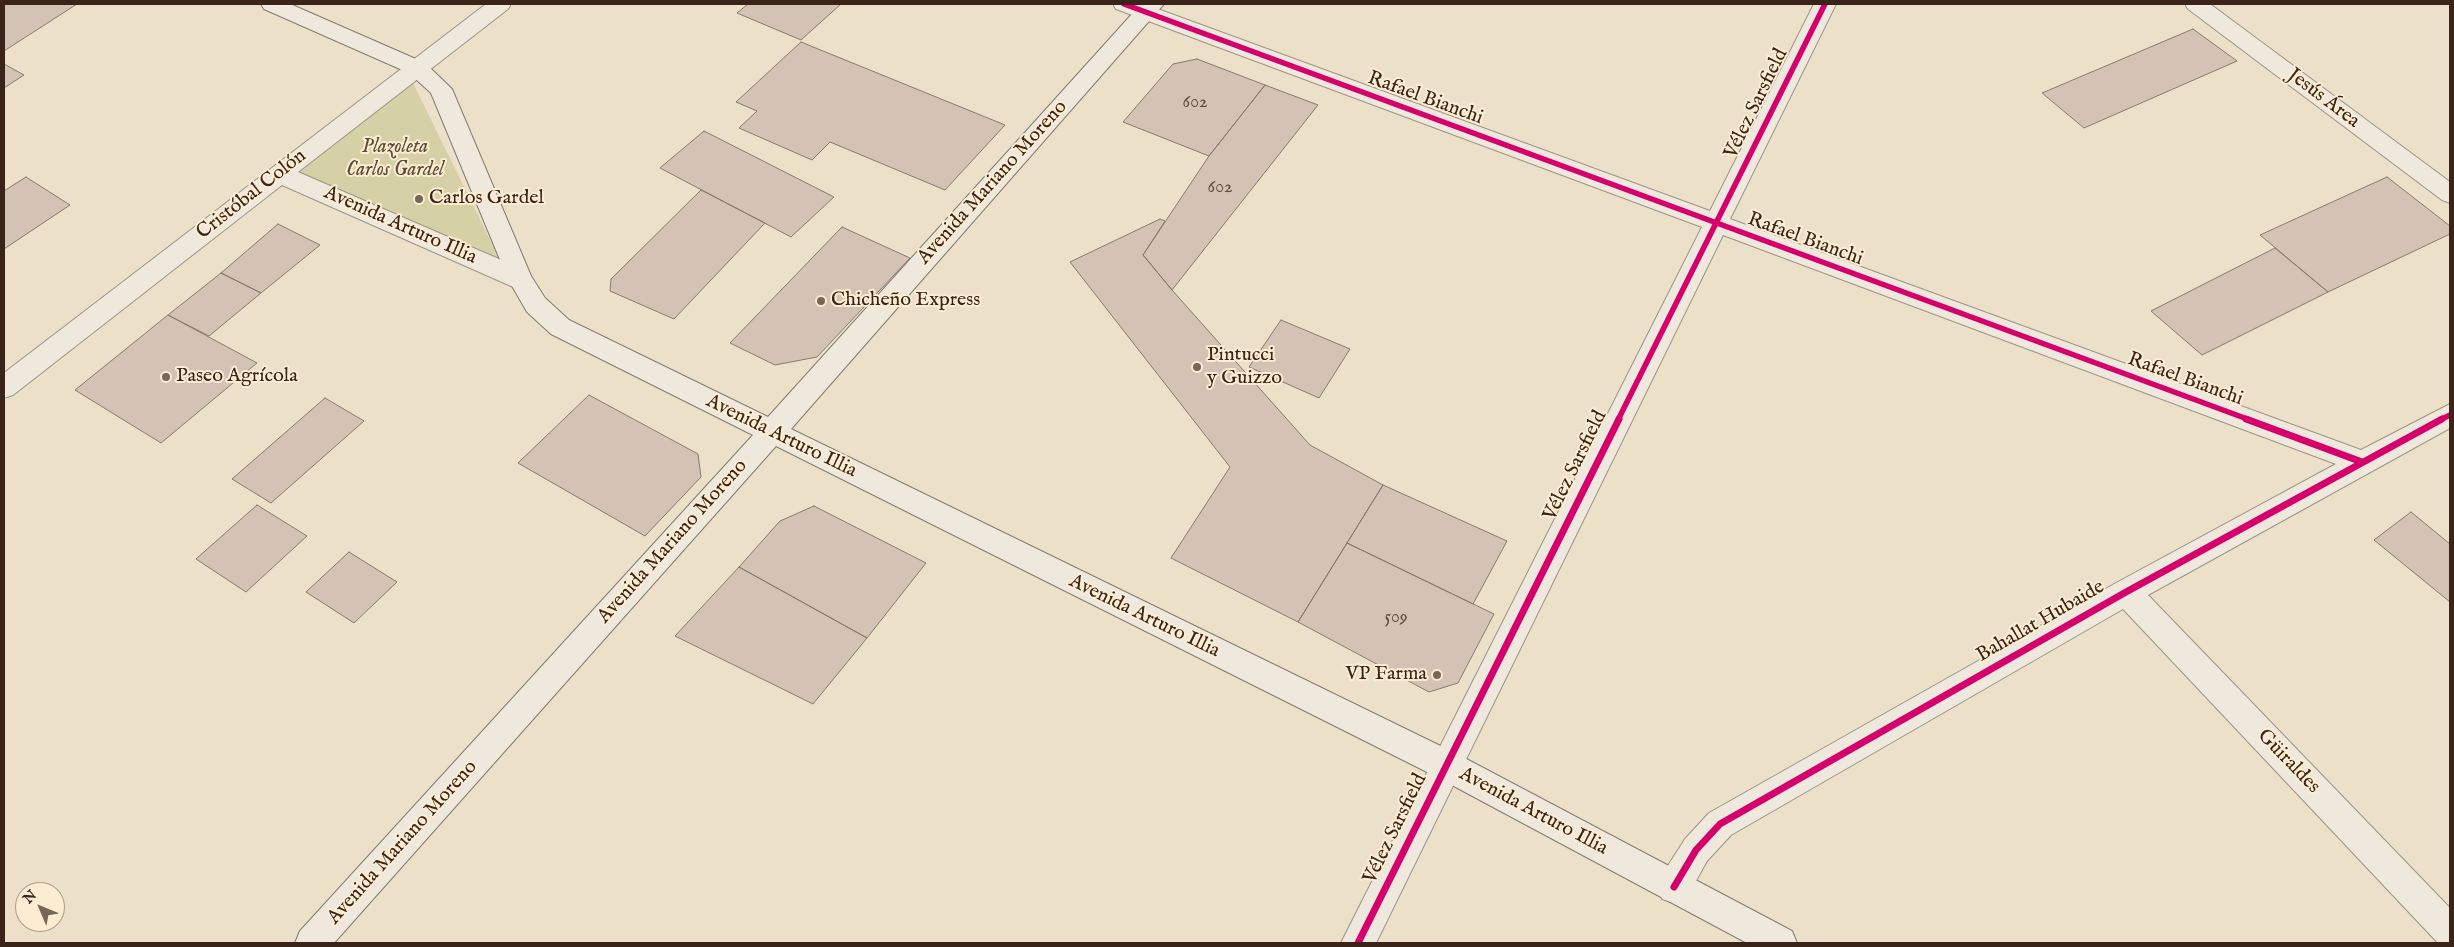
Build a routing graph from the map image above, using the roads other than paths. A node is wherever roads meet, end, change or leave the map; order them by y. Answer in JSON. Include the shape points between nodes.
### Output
{"nodes":[{"id":1,"x":272,"y":4,"type":"edge"},
{"id":2,"x":500,"y":4,"type":"edge"},
{"id":3,"x":1824,"y":4,"type":"edge"},
{"id":4,"x":2196,"y":4,"type":"edge"},
{"id":5,"x":1141,"y":6,"type":"edge"},
{"id":6,"x":417,"y":68,"type":"junction"},
{"id":7,"x":280,"y":174,"type":"junction"},
{"id":8,"x":2450,"y":194,"type":"edge"},
{"id":9,"x":1715,"y":224,"type":"junction"},
{"id":10,"x":520,"y":279,"type":"junction"},
{"id":11,"x":4,"y":387,"type":"edge"},
{"id":12,"x":2450,"y":415,"type":"edge"},
{"id":13,"x":771,"y":433,"type":"junction"},
{"id":14,"x":2362,"y":462,"type":"junction"},
{"id":15,"x":2126,"y":592,"type":"junction"},
{"id":16,"x":1446,"y":765,"type":"junction"},
{"id":17,"x":1674,"y":887,"type":"junction"},
{"id":18,"x":2450,"y":932,"type":"edge"},
{"id":19,"x":312,"y":943,"type":"edge"},
{"id":20,"x":1358,"y":943,"type":"edge"},
{"id":21,"x":1780,"y":943,"type":"edge"}],
"edges":[{"from":1,"to":6,"type":"street","name":"Avenida Arturo Illia"},
{"from":2,"to":6,"type":"street","name":"Cristóbal Colón"},
{"from":3,"to":9,"type":"street","name":"Vélez Sarsfield"},
{"from":4,"to":8,"type":"street","name":"Jesús Área"},
{"from":5,"to":9,"type":"street","name":"Rafael Bianchi"},
{"from":5,"to":13,"type":"street","name":"Avenida Mariano Moreno"},
{"from":6,"to":7,"type":"street","name":"Cristóbal Colón"},
{"from":6,"to":10,"type":"street","name":"Avenida Arturo Illia","via":[[442,89]]},
{"from":7,"to":10,"type":"street","name":"Avenida Arturo Illia"},
{"from":7,"to":11,"type":"street","name":"Cristóbal Colón"},
{"from":9,"to":14,"type":"street","name":"Rafael Bianchi"},
{"from":9,"to":16,"type":"street","name":"Vélez Sarsfield"},
{"from":10,"to":13,"type":"street","name":"Avenida Arturo Illia","via":[[536,305],[560,327]]},
{"from":12,"to":14,"type":"street","name":"Bahallat Hubaide"},
{"from":13,"to":16,"type":"street","name":"Avenida Arturo Illia"},
{"from":13,"to":19,"type":"street","name":"Avenida Mariano Moreno"},
{"from":14,"to":15,"type":"street","name":"Bahallat Hubaide"},
{"from":15,"to":17,"type":"street","name":"Bahallat Hubaide","via":[[1720,824],[1696,850]]},
{"from":15,"to":18,"type":"street","name":"Güiraldes"},
{"from":16,"to":17,"type":"street","name":"Avenida Arturo Illia"},
{"from":16,"to":20,"type":"street","name":"Vélez Sarsfield"},
{"from":17,"to":21,"type":"street","name":"Avenida Arturo Illia"}]}
